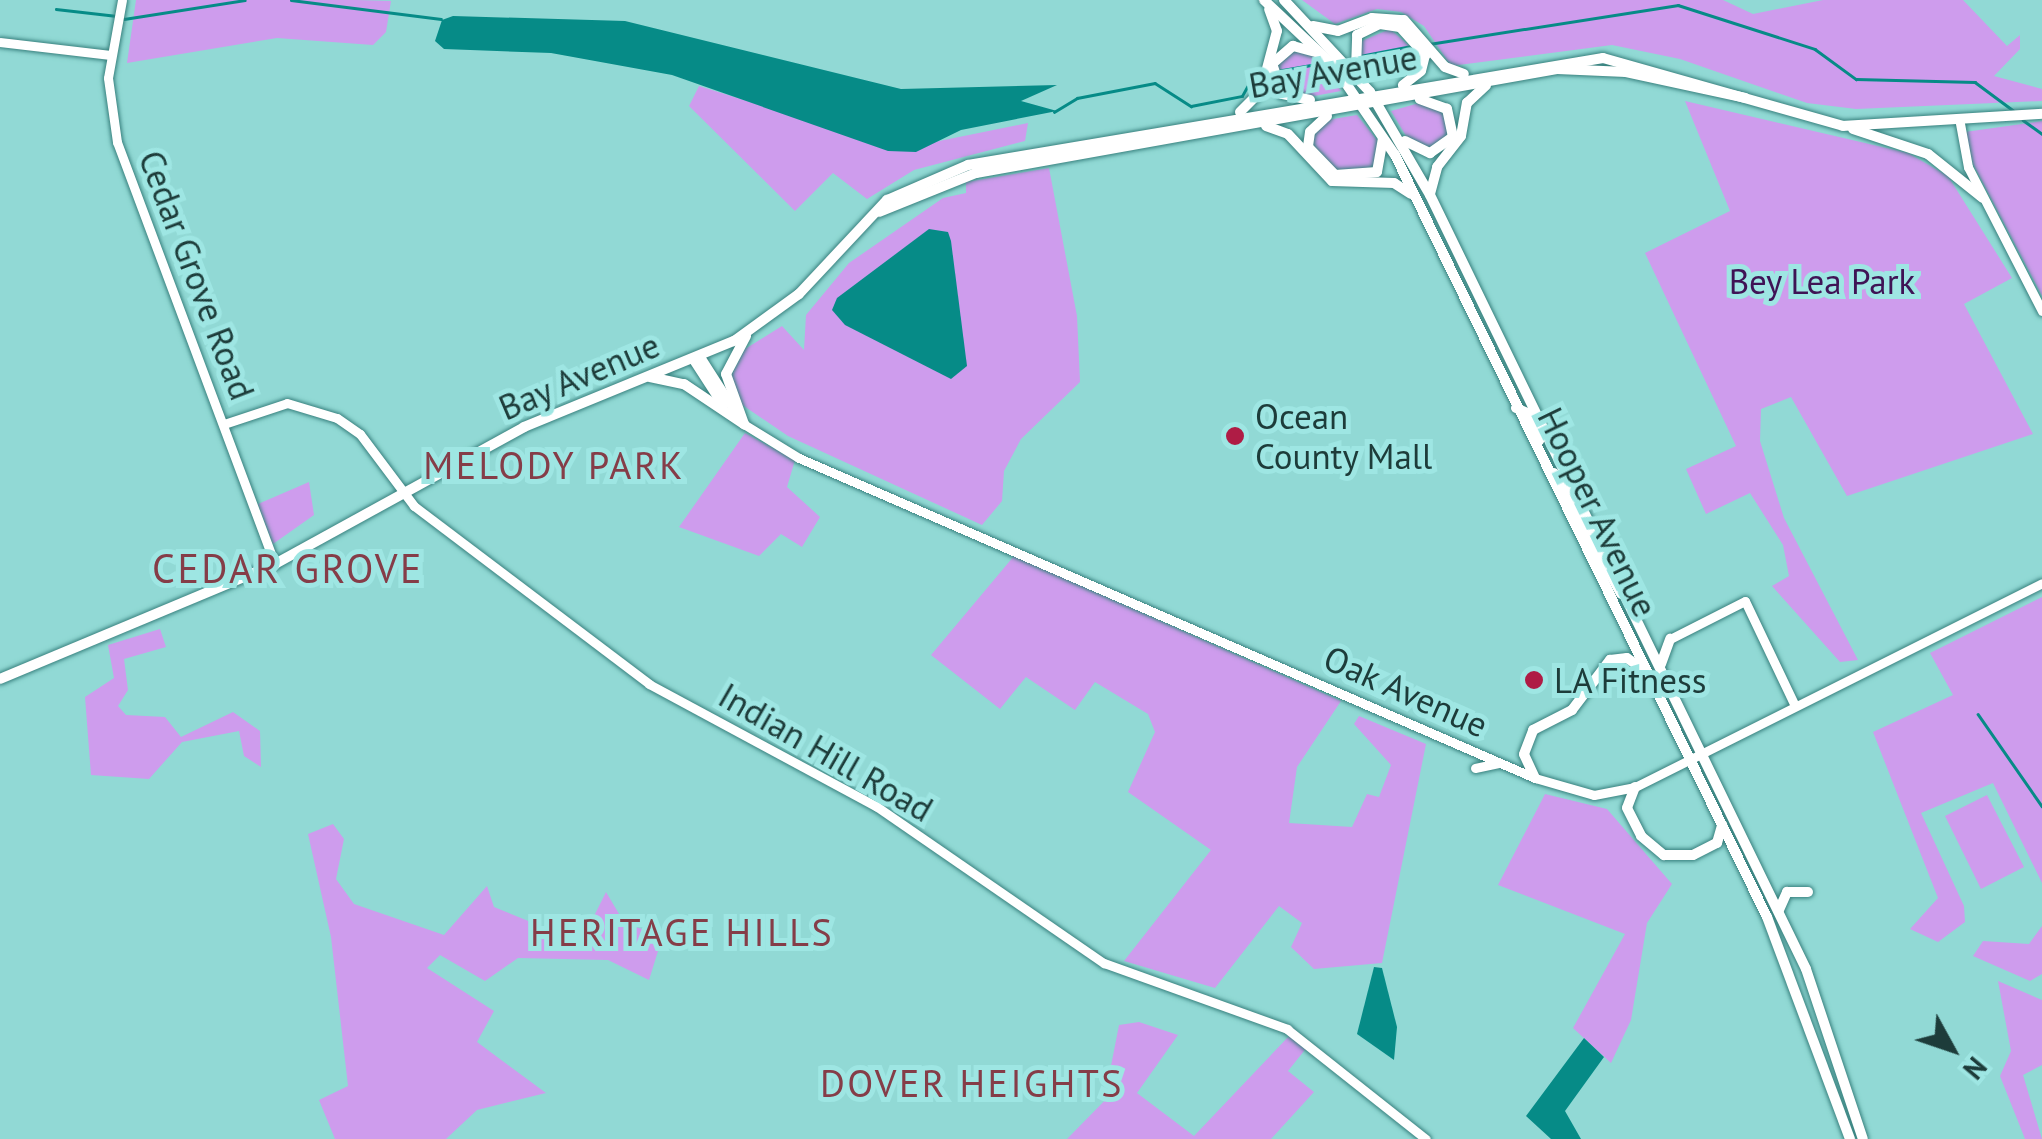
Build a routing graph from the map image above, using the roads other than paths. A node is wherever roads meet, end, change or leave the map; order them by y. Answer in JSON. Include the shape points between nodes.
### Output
{"nodes":[{"id":1,"x":1263,"y":0,"type":"edge"},
{"id":2,"x":1284,"y":0,"type":"edge"},
{"id":3,"x":120,"y":6,"type":"edge"},
{"id":4,"x":1311,"y":26,"type":"junction"},
{"id":5,"x":0,"y":42,"type":"edge"},
{"id":6,"x":1426,"y":44,"type":"junction"},
{"id":7,"x":1324,"y":55,"type":"junction"},
{"id":8,"x":110,"y":56,"type":"junction"},
{"id":9,"x":1345,"y":60,"type":"junction"},
{"id":10,"x":1268,"y":73,"type":"junction"},
{"id":11,"x":1470,"y":75,"type":"junction"},
{"id":12,"x":1489,"y":82,"type":"junction"},
{"id":13,"x":1398,"y":88,"type":"junction"},
{"id":14,"x":1370,"y":92,"type":"junction"},
{"id":15,"x":1355,"y":94,"type":"junction"},
{"id":16,"x":1414,"y":98,"type":"junction"},
{"id":17,"x":1746,"y":98,"type":"junction"},
{"id":18,"x":1316,"y":102,"type":"junction"},
{"id":19,"x":1378,"y":104,"type":"junction"},
{"id":20,"x":1364,"y":106,"type":"junction"},
{"id":21,"x":1335,"y":112,"type":"junction"},
{"id":22,"x":2042,"y":114,"type":"edge"},
{"id":23,"x":1234,"y":116,"type":"junction"},
{"id":24,"x":1959,"y":118,"type":"junction"},
{"id":25,"x":1260,"y":125,"type":"junction"},
{"id":26,"x":1842,"y":126,"type":"junction"},
{"id":27,"x":1382,"y":132,"type":"junction"},
{"id":28,"x":1399,"y":135,"type":"junction"},
{"id":29,"x":1123,"y":139,"type":"junction"},
{"id":30,"x":1147,"y":143,"type":"junction"},
{"id":31,"x":1430,"y":195,"type":"junction"},
{"id":32,"x":1983,"y":198,"type":"junction"},
{"id":33,"x":1421,"y":206,"type":"junction"},
{"id":34,"x":879,"y":212,"type":"junction"},
{"id":35,"x":1431,"y":228,"type":"junction"},
{"id":36,"x":1478,"y":292,"type":"junction"},
{"id":37,"x":2042,"y":311,"type":"edge"},
{"id":38,"x":748,"y":333,"type":"junction"},
{"id":39,"x":696,"y":357,"type":"junction"},
{"id":40,"x":1512,"y":362,"type":"junction"},
{"id":41,"x":646,"y":377,"type":"junction"},
{"id":42,"x":1506,"y":387,"type":"junction"},
{"id":43,"x":1516,"y":408,"type":"junction"},
{"id":44,"x":224,"y":424,"type":"junction"},
{"id":45,"x":745,"y":425,"type":"junction"},
{"id":46,"x":400,"y":494,"type":"junction"},
{"id":47,"x":275,"y":564,"type":"junction"},
{"id":48,"x":2042,"y":583,"type":"edge"},
{"id":49,"x":1634,"y":610,"type":"junction"},
{"id":50,"x":1643,"y":630,"type":"junction"},
{"id":51,"x":1670,"y":638,"type":"junction"},
{"id":52,"x":1661,"y":665,"type":"junction"},
{"id":53,"x":1648,"y":675,"type":"junction"},
{"id":54,"x":0,"y":679,"type":"edge"},
{"id":55,"x":1786,"y":686,"type":"junction"},
{"id":56,"x":1810,"y":699,"type":"junction"},
{"id":57,"x":1795,"y":706,"type":"junction"},
{"id":58,"x":1781,"y":714,"type":"junction"},
{"id":59,"x":1704,"y":752,"type":"junction"},
{"id":60,"x":1690,"y":760,"type":"junction"},
{"id":61,"x":1501,"y":763,"type":"junction"},
{"id":62,"x":1475,"y":768,"type":"dead end"},
{"id":63,"x":1535,"y":778,"type":"junction"},
{"id":64,"x":1635,"y":788,"type":"junction"},
{"id":65,"x":1722,"y":824,"type":"junction"},
{"id":66,"x":1808,"y":892,"type":"dead end"},
{"id":67,"x":1778,"y":911,"type":"junction"},
{"id":68,"x":1426,"y":1139,"type":"edge"},
{"id":69,"x":1850,"y":1139,"type":"edge"},
{"id":70,"x":1863,"y":1139,"type":"edge"}],
"edges":[{"from":1,"to":7,"type":"main road","name":"Hooper Avenue"},
{"from":1,"to":10,"type":"main road","via":[[1277,31]]},
{"from":2,"to":4,"type":"main road","name":"Hooper Avenue"},
{"from":3,"to":8,"type":"street","name":"Cedar Grove Road"},
{"from":4,"to":6,"type":"main road","via":[[1338,31],[1388,17]]},
{"from":4,"to":9,"type":"main road","name":"Hooper Avenue"},
{"from":5,"to":8,"type":"street"},
{"from":6,"to":9,"type":"main road","via":[[1380,24],[1356,35]]},
{"from":6,"to":11,"type":"main road","via":[[1445,67]]},
{"from":6,"to":13,"type":"main road","via":[[1422,71]]},
{"from":7,"to":9,"type":"main road","name":"Hooper Avenue"},
{"from":7,"to":10,"type":"main road","via":[[1287,48]]},
{"from":8,"to":44,"type":"street","name":"Cedar Grove Road","via":[[117,142]]},
{"from":9,"to":14,"type":"main road","name":"Hooper Avenue"},
{"from":9,"to":15,"type":"main road","name":"Hooper Avenue"},
{"from":10,"to":18,"type":"main road","via":[[1286,96]]},
{"from":10,"to":23,"type":"main road","via":[[1259,97]]},
{"from":11,"to":13,"type":"main road","name":"Bay Avenue"},
{"from":11,"to":17,"type":"main road","name":"Bay Avenue","via":[[1603,58],[1647,64]]},
{"from":12,"to":16,"type":"main road","name":"Bay Avenue"},
{"from":12,"to":17,"type":"main road","name":"Bay Avenue","via":[[1592,68]]},
{"from":12,"to":31,"type":"main road","via":[[1467,103],[1461,136],[1437,167]]},
{"from":13,"to":14,"type":"main road","name":"Bay Avenue"},
{"from":14,"to":15,"type":"main road","name":"Bay Avenue"},
{"from":14,"to":19,"type":"main road","name":"Hooper Avenue"},
{"from":15,"to":18,"type":"main road","name":"Bay Avenue"},
{"from":15,"to":20,"type":"main road","name":"Hooper Avenue"},
{"from":16,"to":19,"type":"main road","name":"Bay Avenue"},
{"from":16,"to":28,"type":"main road","via":[[1448,109],[1454,136],[1430,154]]},
{"from":17,"to":26,"type":"main road","name":"Bay Avenue"},
{"from":18,"to":23,"type":"main road","name":"Bay Avenue"},
{"from":18,"to":30,"type":"main road"},
{"from":19,"to":20,"type":"main road","name":"Bay Avenue"},
{"from":19,"to":28,"type":"main road","name":"Hooper Avenue"},
{"from":20,"to":21,"type":"main road","name":"Bay Avenue"},
{"from":20,"to":27,"type":"main road","name":"Hooper Avenue"},
{"from":21,"to":25,"type":"main road","name":"Bay Avenue"},
{"from":21,"to":27,"type":"main road","via":[[1315,124],[1308,141],[1316,160],[1335,175],[1377,172]]},
{"from":22,"to":24,"type":"main road","name":"Bay Avenue"},
{"from":23,"to":29,"type":"main road","name":"Bay Avenue"},
{"from":24,"to":26,"type":"main road","name":"Bay Avenue"},
{"from":24,"to":32,"type":"street","via":[[1962,154]]},
{"from":25,"to":30,"type":"main road","name":"Bay Avenue"},
{"from":25,"to":33,"type":"main road","via":[[1288,134],[1332,181],[1399,184]]},
{"from":26,"to":32,"type":"main road","via":[[1928,154]]},
{"from":27,"to":33,"type":"main road","name":"Hooper Avenue"},
{"from":28,"to":31,"type":"main road","name":"Hooper Avenue"},
{"from":29,"to":30,"type":"main road","name":"Bay Avenue"},
{"from":29,"to":34,"type":"main road","name":"Bay Avenue","via":[[953,178]]},
{"from":29,"to":34,"type":"main road","name":"Bay Avenue","via":[[942,173],[901,190]]},
{"from":31,"to":36,"type":"main road","name":"Hooper Avenue"},
{"from":32,"to":37,"type":"street"},
{"from":33,"to":35,"type":"main road","name":"Hooper Avenue"},
{"from":34,"to":38,"type":"main road","name":"Bay Avenue","via":[[800,294]]},
{"from":35,"to":36,"type":"main road"},
{"from":35,"to":42,"type":"main road","name":"Hooper Avenue"},
{"from":36,"to":40,"type":"main road","name":"Hooper Avenue"},
{"from":38,"to":39,"type":"main road","name":"Bay Avenue"},
{"from":38,"to":45,"type":"main road","via":[[726,374]]},
{"from":39,"to":41,"type":"main road","name":"Bay Avenue"},
{"from":39,"to":45,"type":"street","name":"Oak Avenue","via":[[718,402]]},
{"from":40,"to":42,"type":"main road"},
{"from":40,"to":49,"type":"main road","name":"Hooper Avenue"},
{"from":41,"to":45,"type":"main road","via":[[684,384]]},
{"from":41,"to":46,"type":"main road","name":"Bay Avenue","via":[[524,427]]},
{"from":42,"to":43,"type":"main road","name":"Hooper Avenue"},
{"from":43,"to":49,"type":"main road","via":[[1527,413]]},
{"from":43,"to":53,"type":"main road","name":"Hooper Avenue"},
{"from":44,"to":46,"type":"street","name":"Indian Hill Road","via":[[287,403],[310,406],[360,434]]},
{"from":44,"to":47,"type":"street","name":"Cedar Grove Road"},
{"from":45,"to":61,"type":"street","name":"Oak Avenue","via":[[799,458]]},
{"from":46,"to":47,"type":"main road","name":"Bay Avenue"},
{"from":46,"to":68,"type":"street","name":"Indian Hill Road","via":[[649,684],[866,800],[1104,963],[1287,1029]]},
{"from":47,"to":54,"type":"main road","name":"Bay Avenue"},
{"from":48,"to":56,"type":"street","name":"Oak Avenue"},
{"from":49,"to":50,"type":"main road","name":"Hooper Avenue"},
{"from":50,"to":51,"type":"main road"},
{"from":50,"to":52,"type":"main road","name":"Hooper Avenue"},
{"from":51,"to":52,"type":"main road"},
{"from":51,"to":55,"type":"street","via":[[1745,601]]},
{"from":52,"to":59,"type":"main road","name":"Hooper Avenue"},
{"from":53,"to":60,"type":"main road","name":"Hooper Avenue"},
{"from":53,"to":63,"type":"main road","via":[[1626,658],[1602,665],[1572,710],[1528,736],[1524,754]]},
{"from":55,"to":56,"type":"street"},
{"from":55,"to":57,"type":"street"},
{"from":55,"to":58,"type":"street"},
{"from":56,"to":57,"type":"street","name":"Oak Avenue"},
{"from":57,"to":58,"type":"street","name":"Oak Avenue"},
{"from":58,"to":59,"type":"street","name":"Oak Avenue"},
{"from":59,"to":60,"type":"street","name":"Oak Avenue"},
{"from":59,"to":67,"type":"main road","name":"Hooper Avenue"},
{"from":60,"to":64,"type":"street","name":"Oak Avenue"},
{"from":60,"to":65,"type":"main road","name":"Hooper Avenue"},
{"from":61,"to":62,"type":"street"},
{"from":61,"to":63,"type":"street","name":"Oak Avenue"},
{"from":63,"to":64,"type":"street","name":"Oak Avenue","via":[[1580,793]]},
{"from":64,"to":65,"type":"main road","via":[[1627,808],[1641,836],[1664,854],[1693,855],[1717,844]]},
{"from":65,"to":69,"type":"main road","name":"Hooper Avenue","via":[[1796,982]]},
{"from":66,"to":67,"type":"main road","via":[[1787,892]]},
{"from":67,"to":70,"type":"main road","name":"Hooper Avenue","via":[[1819,1002]]}]}
